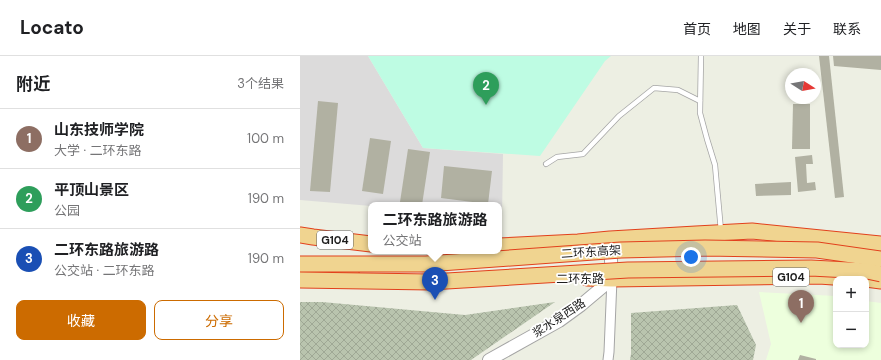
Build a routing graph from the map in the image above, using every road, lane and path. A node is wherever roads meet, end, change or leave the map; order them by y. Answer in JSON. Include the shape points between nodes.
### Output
{"nodes":[{"id":1,"x":701,"y":56,"type":"edge"},
{"id":2,"x":700,"y":101,"type":"junction"},
{"id":3,"x":546,"y":164,"type":"dead end"},
{"id":4,"x":721,"y":232,"type":"junction"},
{"id":5,"x":300,"y":235,"type":"edge"},
{"id":6,"x":610,"y":239,"type":"junction"},
{"id":7,"x":368,"y":244,"type":"edge"},
{"id":8,"x":881,"y":244,"type":"edge"},
{"id":9,"x":502,"y":246,"type":"edge"},
{"id":10,"x":881,"y":259,"type":"edge"},
{"id":11,"x":300,"y":265,"type":"edge"},
{"id":12,"x":881,"y":274,"type":"edge"},
{"id":13,"x":833,"y":277,"type":"edge"},
{"id":14,"x":612,"y":279,"type":"junction"},
{"id":15,"x":300,"y":280,"type":"edge"},
{"id":16,"x":869,"y":280,"type":"edge"},
{"id":17,"x":881,"y":281,"type":"edge"},
{"id":18,"x":490,"y":360,"type":"edge"},
{"id":19,"x":608,"y":360,"type":"edge"}],
"edges":[{"from":1,"to":2,"type":"lane"},
{"from":2,"to":3,"type":"lane","via":[[678,90],[654,88],[620,116],[583,154],[557,156]]},
{"from":2,"to":4,"type":"lane","via":[[700,113],[715,165]]},
{"from":4,"to":6,"type":"highway"},
{"from":4,"to":8,"type":"highway","via":[[752,232]]},
{"from":5,"to":7,"type":"highway","number":"G104"},
{"from":6,"to":9,"type":"highway"},
{"from":6,"to":14,"type":"street"},
{"from":10,"to":11,"type":"highway","name":"二环东高架","bridge":true,"via":[[816,250],[705,248],[621,250],[426,264]]},
{"from":11,"to":14,"type":"highway","name":"二环东路","number":"G104","via":[[330,273],[389,282],[446,287],[513,280]]},
{"from":12,"to":15,"type":"highway","name":"二环东高架","bridge":true,"via":[[811,268],[628,270],[430,282]]},
{"from":13,"to":14,"type":"highway","name":"二环东路","number":"G104"},
{"from":14,"to":18,"type":"street","name":"浆水泉西路","via":[[559,320]]},
{"from":14,"to":19,"type":"street"},
{"from":16,"to":17,"type":"highway"}]}
